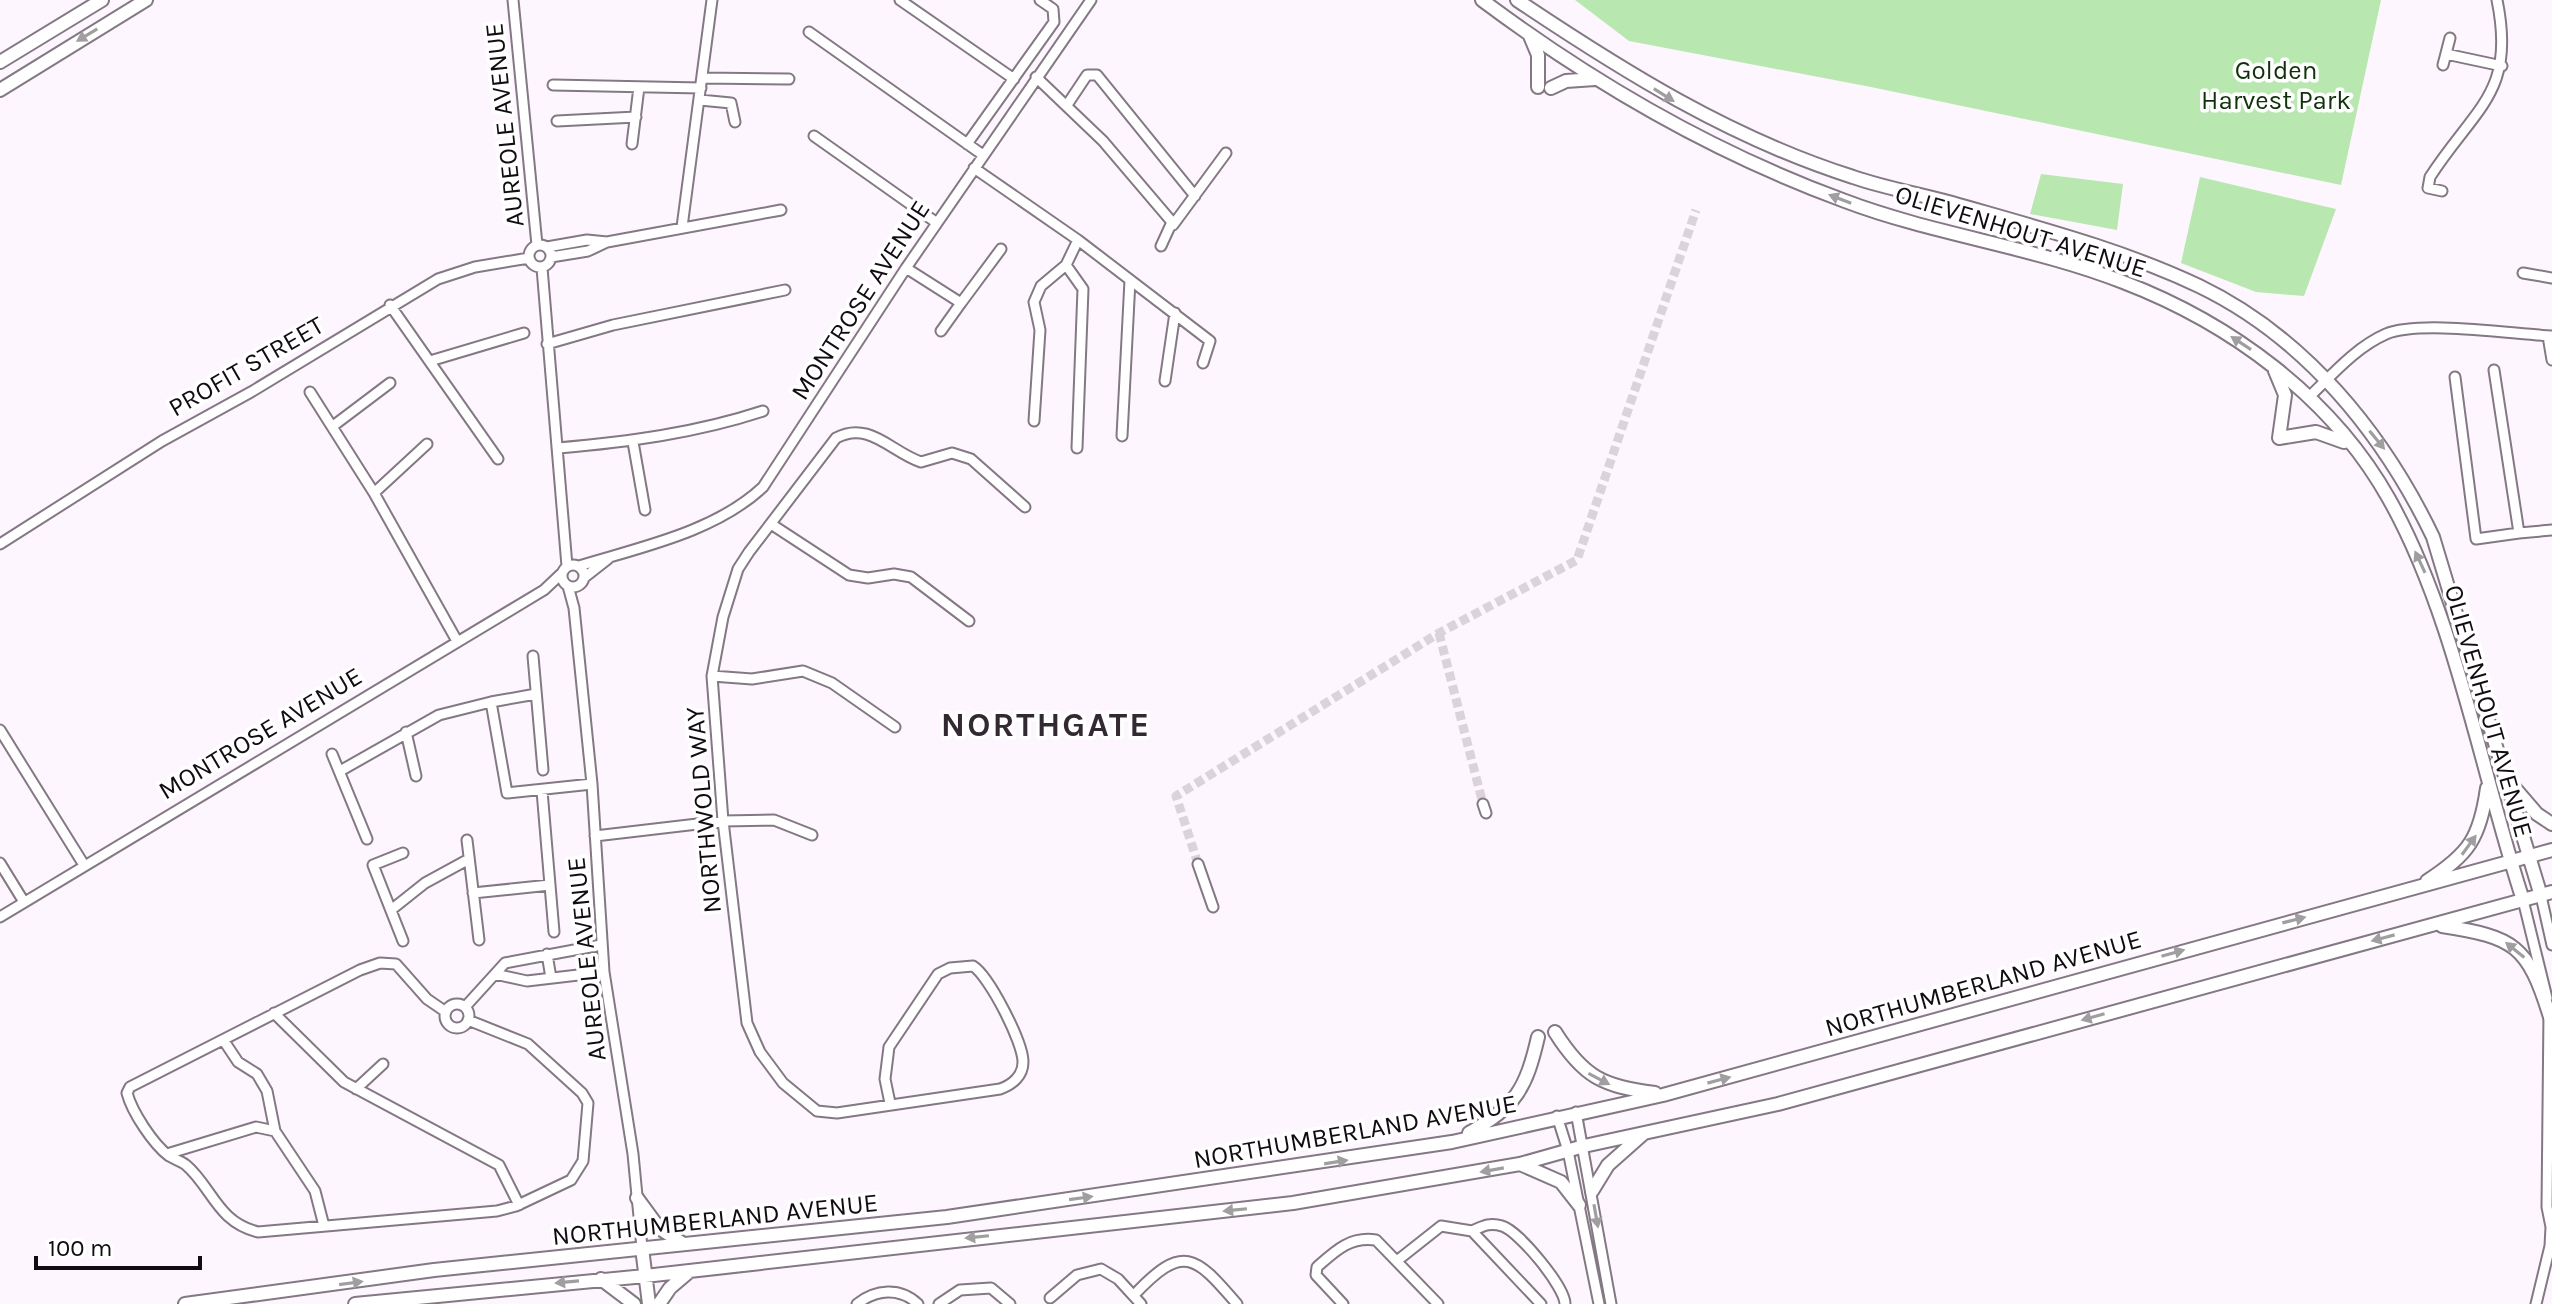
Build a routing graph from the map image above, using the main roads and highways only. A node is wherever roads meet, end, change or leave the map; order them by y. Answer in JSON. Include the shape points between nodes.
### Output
{"nodes":[{"id":1,"x":102,"y":0,"type":"edge"},
{"id":2,"x":146,"y":0,"type":"edge"},
{"id":3,"x":1482,"y":0,"type":"edge"},
{"id":4,"x":1517,"y":0,"type":"edge"},
{"id":5,"x":1530,"y":36,"type":"junction"},
{"id":6,"x":0,"y":62,"type":"edge"},
{"id":7,"x":1595,"y":79,"type":"junction"},
{"id":8,"x":0,"y":90,"type":"edge"},
{"id":9,"x":2271,"y":365,"type":"junction"},
{"id":10,"x":2352,"y":446,"type":"junction"},
{"id":11,"x":2505,"y":776,"type":"junction"},
{"id":12,"x":2488,"y":781,"type":"junction"},
{"id":13,"x":2552,"y":824,"type":"edge"},
{"id":14,"x":2552,"y":850,"type":"edge"},
{"id":15,"x":2529,"y":858,"type":"junction"},
{"id":16,"x":2511,"y":863,"type":"junction"},
{"id":17,"x":2417,"y":887,"type":"junction"},
{"id":18,"x":2546,"y":894,"type":"edge"},
{"id":19,"x":2523,"y":900,"type":"junction"},
{"id":20,"x":2435,"y":925,"type":"junction"},
{"id":21,"x":2550,"y":1017,"type":"road end"},
{"id":22,"x":1555,"y":1032,"type":"dead end"},
{"id":23,"x":1538,"y":1037,"type":"dead end"},
{"id":24,"x":1663,"y":1095,"type":"junction"},
{"id":25,"x":1645,"y":1133,"type":"junction"},
{"id":26,"x":1452,"y":1142,"type":"junction"},
{"id":27,"x":1520,"y":1164,"type":"junction"},
{"id":28,"x":1592,"y":1191,"type":"road end"},
{"id":29,"x":637,"y":1198,"type":"road end"},
{"id":30,"x":1579,"y":1205,"type":"road end"},
{"id":31,"x":682,"y":1243,"type":"junction"},
{"id":32,"x":642,"y":1248,"type":"junction"},
{"id":33,"x":693,"y":1269,"type":"junction"},
{"id":34,"x":645,"y":1276,"type":"junction"},
{"id":35,"x":601,"y":1279,"type":"junction"},
{"id":36,"x":185,"y":1304,"type":"edge"},
{"id":37,"x":355,"y":1304,"type":"edge"},
{"id":38,"x":634,"y":1304,"type":"edge"},
{"id":39,"x":649,"y":1304,"type":"edge"},
{"id":40,"x":659,"y":1304,"type":"edge"}],
"edges":[{"from":1,"to":6,"type":"main road"},
{"from":2,"to":8,"type":"main road","one_way":true},
{"from":3,"to":5,"type":"main road","name":"OLIEVENHOUT AVENUE"},
{"from":4,"to":11,"type":"main road","name":"OLIEVENHOUT AVENUE","one_way":true,"via":[[1677,103],[1777,148],[1853,177],[2126,256],[2200,287],[2263,324],[2327,380],[2409,486],[2433,537]]},
{"from":5,"to":7,"type":"main road","name":"OLIEVENHOUT AVENUE"},
{"from":5,"to":7,"type":"main road","via":[[1544,87]]},
{"from":9,"to":7,"type":"main road","name":"OLIEVENHOUT AVENUE","one_way":true,"via":[[2187,309],[2134,286],[1847,202],[1727,150]]},
{"from":9,"to":10,"type":"main road","name":"OLIEVENHOUT AVENUE","via":[[2309,397]]},
{"from":9,"to":10,"type":"main road","via":[[2285,395],[2279,438],[2316,432]]},
{"from":12,"to":10,"type":"main road","name":"OLIEVENHOUT AVENUE","one_way":true,"via":[[2425,573],[2389,498]]},
{"from":11,"to":13,"type":"main road"},
{"from":11,"to":15,"type":"main road","name":"OLIEVENHOUT AVENUE"},
{"from":12,"to":16,"type":"main road","name":"OLIEVENHOUT AVENUE"},
{"from":17,"to":12,"type":"main road","one_way":true,"via":[[2469,848],[2481,823]]},
{"from":14,"to":15,"type":"main road","name":"NORTHUMBERLAND AVENUE"},
{"from":15,"to":16,"type":"main road","name":"NORTHUMBERLAND AVENUE"},
{"from":15,"to":18,"type":"main road","name":"OLIEVENHOUT AVENUE"},
{"from":16,"to":17,"type":"main road","name":"NORTHUMBERLAND AVENUE"},
{"from":16,"to":19,"type":"main road","name":"OLIEVENHOUT AVENUE"},
{"from":24,"to":17,"type":"main road","name":"NORTHUMBERLAND AVENUE","one_way":true},
{"from":18,"to":19,"type":"main road","name":"NORTHUMBERLAND AVENUE"},
{"from":19,"to":20,"type":"main road","name":"NORTHUMBERLAND AVENUE"},
{"from":21,"to":20,"type":"main road","one_way":true,"via":[[2539,981],[2515,948],[2493,935]]},
{"from":20,"to":25,"type":"main road","name":"NORTHUMBERLAND AVENUE","one_way":true,"via":[[1778,1104]]},
{"from":22,"to":24,"type":"main road","one_way":true,"via":[[1568,1053],[1597,1080]]},
{"from":23,"to":26,"type":"main road","via":[[1530,1072],[1510,1106]]},
{"from":24,"to":26,"type":"main road","name":"NORTHUMBERLAND AVENUE"},
{"from":25,"to":27,"type":"main road","name":"NORTHUMBERLAND AVENUE"},
{"from":25,"to":28,"type":"main road","via":[[1608,1165]]},
{"from":31,"to":26,"type":"main road","name":"NORTHUMBERLAND AVENUE","one_way":true,"via":[[947,1217]]},
{"from":27,"to":30,"type":"main road","via":[[1561,1182]]},
{"from":27,"to":33,"type":"main road","name":"NORTHUMBERLAND AVENUE","one_way":true,"via":[[1293,1203]]},
{"from":29,"to":31,"type":"main road","via":[[659,1228]]},
{"from":31,"to":32,"type":"main road","name":"NORTHUMBERLAND AVENUE"},
{"from":32,"to":34,"type":"main road","name":"AUREOLE AVENUE"},
{"from":36,"to":32,"type":"main road","name":"NORTHUMBERLAND AVENUE","one_way":true},
{"from":33,"to":34,"type":"main road","name":"NORTHUMBERLAND AVENUE"},
{"from":33,"to":40,"type":"main road"},
{"from":34,"to":35,"type":"main road","name":"NORTHUMBERLAND AVENUE"},
{"from":34,"to":39,"type":"main road","name":"AUREOLE AVENUE"},
{"from":35,"to":37,"type":"main road","name":"NORTHUMBERLAND AVENUE","one_way":true},
{"from":35,"to":38,"type":"main road"}]}
